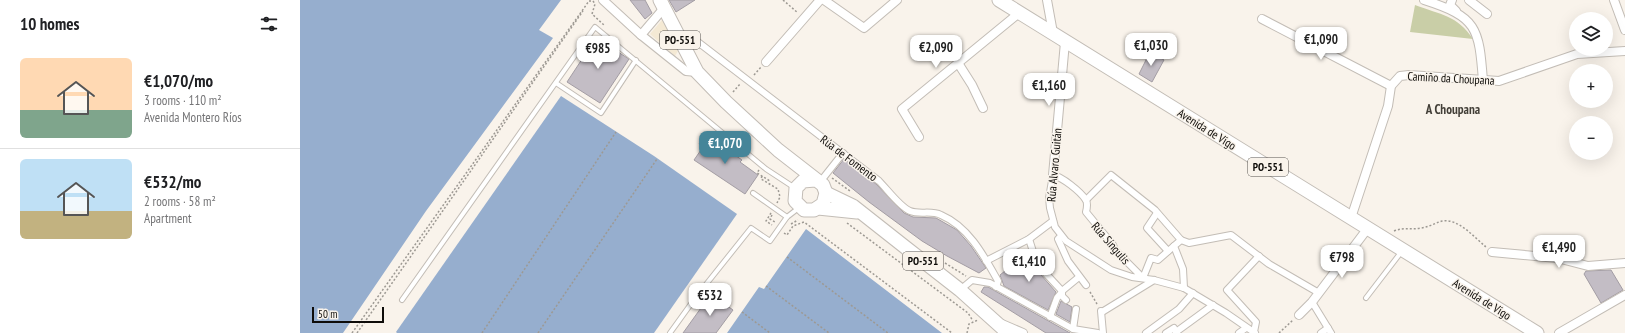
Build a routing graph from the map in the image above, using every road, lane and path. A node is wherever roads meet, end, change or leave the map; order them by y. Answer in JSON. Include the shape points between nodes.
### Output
{"nodes":[{"id":1,"x":590,"y":0,"type":"edge"},
{"id":2,"x":603,"y":0,"type":"edge"},
{"id":3,"x":783,"y":0,"type":"edge"},
{"id":4,"x":820,"y":0,"type":"edge"},
{"id":5,"x":824,"y":0,"type":"edge"},
{"id":6,"x":897,"y":0,"type":"edge"},
{"id":7,"x":999,"y":0,"type":"edge"},
{"id":8,"x":1047,"y":0,"type":"edge"},
{"id":9,"x":1424,"y":0,"type":"edge"},
{"id":10,"x":1452,"y":0,"type":"edge"},
{"id":11,"x":1470,"y":0,"type":"edge"},
{"id":12,"x":1611,"y":0,"type":"edge"},
{"id":13,"x":662,"y":4,"type":"edge"},
{"id":14,"x":1019,"y":13,"type":"junction"},
{"id":15,"x":1458,"y":13,"type":"junction"},
{"id":16,"x":1487,"y":14,"type":"dead end"},
{"id":17,"x":804,"y":18,"type":"junction"},
{"id":18,"x":1262,"y":19,"type":"dead end"},
{"id":19,"x":1625,"y":30,"type":"edge"},
{"id":20,"x":1053,"y":33,"type":"junction"},
{"id":21,"x":641,"y":35,"type":"junction"},
{"id":22,"x":681,"y":42,"type":"junction"},
{"id":23,"x":1065,"y":42,"type":"junction"},
{"id":24,"x":1625,"y":51,"type":"edge"},
{"id":25,"x":636,"y":60,"type":"junction"},
{"id":26,"x":766,"y":62,"type":"joint"},
{"id":27,"x":958,"y":63,"type":"junction"},
{"id":28,"x":697,"y":72,"type":"junction"},
{"id":29,"x":747,"y":79,"type":"junction"},
{"id":30,"x":1483,"y":81,"type":"junction"},
{"id":31,"x":556,"y":83,"type":"junction"},
{"id":32,"x":1391,"y":86,"type":"junction"},
{"id":33,"x":726,"y":102,"type":"junction"},
{"id":34,"x":983,"y":108,"type":"dead end"},
{"id":35,"x":616,"y":132,"type":"dead end"},
{"id":36,"x":919,"y":137,"type":"dead end"},
{"id":37,"x":778,"y":150,"type":"junction"},
{"id":38,"x":843,"y":153,"type":"junction"},
{"id":39,"x":657,"y":159,"type":"dead end"},
{"id":40,"x":762,"y":166,"type":"junction"},
{"id":41,"x":766,"y":169,"type":"junction"},
{"id":42,"x":1053,"y":175,"type":"junction"},
{"id":43,"x":762,"y":176,"type":"junction"},
{"id":44,"x":820,"y":185,"type":"junction"},
{"id":45,"x":790,"y":189,"type":"junction"},
{"id":46,"x":753,"y":193,"type":"dead end"},
{"id":47,"x":1086,"y":200,"type":"junction"},
{"id":48,"x":800,"y":207,"type":"junction"},
{"id":49,"x":818,"y":208,"type":"junction"},
{"id":50,"x":775,"y":209,"type":"junction"},
{"id":51,"x":860,"y":213,"type":"junction"},
{"id":52,"x":1158,"y":213,"type":"junction"},
{"id":53,"x":787,"y":217,"type":"junction"},
{"id":54,"x":1052,"y":218,"type":"junction"},
{"id":55,"x":1351,"y":218,"type":"junction"},
{"id":56,"x":806,"y":220,"type":"dead end"},
{"id":57,"x":844,"y":220,"type":"dead end"},
{"id":58,"x":780,"y":228,"type":"junction"},
{"id":59,"x":1368,"y":228,"type":"junction"},
{"id":60,"x":1061,"y":236,"type":"junction"},
{"id":61,"x":1384,"y":238,"type":"junction"},
{"id":62,"x":1029,"y":239,"type":"junction"},
{"id":63,"x":1181,"y":240,"type":"junction"},
{"id":64,"x":1174,"y":246,"type":"junction"},
{"id":65,"x":1403,"y":250,"type":"junction"},
{"id":66,"x":1168,"y":251,"type":"junction"},
{"id":67,"x":1492,"y":252,"type":"joint"},
{"id":68,"x":1258,"y":256,"type":"junction"},
{"id":69,"x":787,"y":257,"type":"dead end"},
{"id":70,"x":986,"y":261,"type":"junction"},
{"id":71,"x":1625,"y":263,"type":"edge"},
{"id":72,"x":1079,"y":276,"type":"junction"},
{"id":73,"x":1143,"y":278,"type":"junction"},
{"id":74,"x":1154,"y":280,"type":"junction"},
{"id":75,"x":1086,"y":285,"type":"joint"},
{"id":76,"x":766,"y":286,"type":"dead end"},
{"id":77,"x":996,"y":287,"type":"junction"},
{"id":78,"x":1184,"y":288,"type":"junction"},
{"id":79,"x":960,"y":290,"type":"junction"},
{"id":80,"x":1062,"y":292,"type":"junction"},
{"id":81,"x":1193,"y":293,"type":"junction"},
{"id":82,"x":1319,"y":293,"type":"junction"},
{"id":83,"x":1625,"y":295,"type":"edge"},
{"id":84,"x":1366,"y":298,"type":"dead end"},
{"id":85,"x":402,"y":300,"type":"dead end"},
{"id":86,"x":1066,"y":300,"type":"dead end"},
{"id":87,"x":1312,"y":302,"type":"junction"},
{"id":88,"x":1213,"y":305,"type":"junction"},
{"id":89,"x":1076,"y":309,"type":"dead end"},
{"id":90,"x":985,"y":311,"type":"junction"},
{"id":91,"x":1101,"y":311,"type":"junction"},
{"id":92,"x":742,"y":312,"type":"dead end"},
{"id":93,"x":1299,"y":315,"type":"joint"},
{"id":94,"x":1171,"y":316,"type":"junction"},
{"id":95,"x":1050,"y":317,"type":"junction"},
{"id":96,"x":973,"y":321,"type":"junction"},
{"id":97,"x":1246,"y":328,"type":"junction"},
{"id":98,"x":1002,"y":329,"type":"edge"},
{"id":99,"x":1073,"y":329,"type":"junction"},
{"id":100,"x":1330,"y":331,"type":"edge"},
{"id":101,"x":1177,"y":332,"type":"edge"},
{"id":102,"x":1255,"y":332,"type":"edge"},
{"id":103,"x":352,"y":333,"type":"edge"},
{"id":104,"x":356,"y":333,"type":"edge"},
{"id":105,"x":482,"y":333,"type":"edge"},
{"id":106,"x":538,"y":333,"type":"edge"},
{"id":107,"x":670,"y":333,"type":"edge"},
{"id":108,"x":770,"y":333,"type":"edge"},
{"id":109,"x":829,"y":333,"type":"edge"},
{"id":110,"x":888,"y":333,"type":"edge"},
{"id":111,"x":952,"y":333,"type":"edge"},
{"id":112,"x":967,"y":333,"type":"edge"},
{"id":113,"x":1023,"y":333,"type":"edge"},
{"id":114,"x":1098,"y":333,"type":"edge"},
{"id":115,"x":1103,"y":333,"type":"edge"},
{"id":116,"x":1146,"y":333,"type":"edge"},
{"id":117,"x":1166,"y":333,"type":"edge"},
{"id":118,"x":1239,"y":333,"type":"edge"},
{"id":119,"x":1280,"y":333,"type":"edge"},
{"id":120,"x":1321,"y":333,"type":"edge"},
{"id":121,"x":1538,"y":333,"type":"edge"},
{"id":122,"x":1559,"y":333,"type":"edge"}],
"edges":[{"from":1,"to":103,"type":"path"},
{"from":1,"to":104,"type":"path"},
{"from":2,"to":21,"type":"street"},
{"from":3,"to":17,"type":"path"},
{"from":4,"to":17,"type":"street"},
{"from":5,"to":6,"type":"street","via":[[864,28]]},
{"from":7,"to":14,"type":"main road","name":"Avenida de Vigo","number":"PO-551"},
{"from":8,"to":20,"type":"street"},
{"from":9,"to":15,"type":"street"},
{"from":10,"to":15,"type":"street","via":[[1450,5]]},
{"from":11,"to":16,"type":"street"},
{"from":12,"to":19,"type":"street"},
{"from":13,"to":21,"type":"street"},
{"from":13,"to":22,"type":"main road","number":"PO-551"},
{"from":14,"to":20,"type":"main road","name":"Avenida de Vigo","number":"PO-551"},
{"from":14,"to":27,"type":"street"},
{"from":15,"to":30,"type":"street","via":[[1475,32],[1480,46]]},
{"from":17,"to":26,"type":"street"},
{"from":18,"to":32,"type":"street"},
{"from":20,"to":23,"type":"main road","name":"Avenida de Vigo","number":"PO-551"},
{"from":21,"to":28,"type":"street","via":[[686,72]]},
{"from":22,"to":28,"type":"main road","number":"PO-551"},
{"from":22,"to":29,"type":"street","name":"Rúa de Fomento","via":[[694,40]]},
{"from":23,"to":42,"type":"street","name":"Rúa Alvaro Guitán"},
{"from":23,"to":55,"type":"main road","name":"Avenida de Vigo","number":"PO-551"},
{"from":24,"to":30,"type":"street","name":"Camiño da Choupana","via":[[1576,54],[1499,81]]},
{"from":25,"to":31,"type":"lane","via":[[601,113]]},
{"from":25,"to":31,"type":"lane","via":[[595,27]]},
{"from":25,"to":40,"type":"lane"},
{"from":26,"to":29,"type":"path"},
{"from":27,"to":34,"type":"street"},
{"from":27,"to":36,"type":"street","via":[[902,109]]},
{"from":28,"to":33,"type":"main road","number":"PO-551"},
{"from":29,"to":33,"type":"path"},
{"from":29,"to":38,"type":"street","name":"Rúa de Fomento"},
{"from":30,"to":32,"type":"street","name":"Camiño da Choupana","via":[[1409,75],[1400,76]]},
{"from":31,"to":85,"type":"lane"},
{"from":32,"to":55,"type":"street","name":"Camiño da Choupana","via":[[1388,106]]},
{"from":33,"to":37,"type":"main road","number":"PO-551"},
{"from":35,"to":105,"type":"path"},
{"from":37,"to":44,"type":"main road","number":"PO-551"},
{"from":37,"to":45,"type":"main road","number":"PO-551","via":[[796,176]]},
{"from":38,"to":44,"type":"street"},
{"from":38,"to":70,"type":"street","name":"Rúa de Fomento","via":[[880,181],[910,211],[940,214],[964,230]]},
{"from":39,"to":106,"type":"path"},
{"from":40,"to":41,"type":"lane"},
{"from":40,"to":43,"type":"path","via":[[757,173]]},
{"from":41,"to":43,"type":"path"},
{"from":41,"to":45,"type":"lane"},
{"from":42,"to":47,"type":"street","via":[[1061,177]]},
{"from":42,"to":54,"type":"street","name":"Rúa Alvaro Guitán","via":[[1050,198]]},
{"from":43,"to":45,"type":"path"},
{"from":43,"to":50,"type":"path","via":[[761,179],[778,189],[780,193]]},
{"from":44,"to":45,"type":"main road","via":[[809,179]]},
{"from":44,"to":49,"type":"main road","via":[[826,199]]},
{"from":44,"to":51,"type":"main road","number":"PO-551"},
{"from":45,"to":48,"type":"main road","number":"PO-551"},
{"from":45,"to":50,"type":"path"},
{"from":46,"to":50,"type":"lane"},
{"from":47,"to":52,"type":"street","via":[[1111,176]]},
{"from":47,"to":73,"type":"street","name":"Rúa Síngulis","via":[[1089,218],[1115,250]]},
{"from":48,"to":49,"type":"main road","via":[[809,211]]},
{"from":48,"to":53,"type":"lane"},
{"from":49,"to":51,"type":"main road"},
{"from":50,"to":53,"type":"lane"},
{"from":50,"to":58,"type":"path","via":[[770,219]]},
{"from":50,"to":58,"type":"path","via":[[766,220]]},
{"from":51,"to":79,"type":"main road","number":"PO-551"},
{"from":52,"to":63,"type":"street"},
{"from":52,"to":66,"type":"street","via":[[1147,228]]},
{"from":53,"to":58,"type":"lane"},
{"from":54,"to":60,"type":"street"},
{"from":54,"to":62,"type":"street"},
{"from":55,"to":59,"type":"main road","name":"Avenida de Vigo","number":"PO-551"},
{"from":56,"to":58,"type":"path","via":[[799,219],[793,222],[786,230]]},
{"from":57,"to":96,"type":"path","via":[[968,314]]},
{"from":58,"to":107,"type":"lane","via":[[770,242],[751,228]]},
{"from":58,"to":111,"type":"path","via":[[787,235],[793,226],[804,222]]},
{"from":59,"to":61,"type":"main road","name":"Avenida de Vigo","number":"PO-551"},
{"from":59,"to":82,"type":"street"},
{"from":60,"to":72,"type":"street","via":[[1058,240],[1060,247]]},
{"from":60,"to":73,"type":"street","via":[[1111,270]]},
{"from":61,"to":65,"type":"main road","name":"Avenida de Vigo","number":"PO-551"},
{"from":61,"to":67,"type":"path","via":[[1390,232],[1401,228],[1418,229],[1450,221]]},
{"from":62,"to":70,"type":"street"},
{"from":62,"to":80,"type":"street","via":[[1037,264]]},
{"from":63,"to":64,"type":"street"},
{"from":63,"to":68,"type":"street","via":[[1189,243],[1231,235]]},
{"from":64,"to":66,"type":"street"},
{"from":64,"to":78,"type":"street","via":[[1183,269]]},
{"from":65,"to":84,"type":"lane"},
{"from":65,"to":121,"type":"main road","name":"Avenida de Vigo","number":"PO-551"},
{"from":66,"to":73,"type":"street","via":[[1158,260],[1151,258]]},
{"from":67,"to":71,"type":"street","via":[[1557,258],[1588,266]]},
{"from":68,"to":82,"type":"street"},
{"from":68,"to":102,"type":"street","via":[[1228,290],[1256,322]]},
{"from":69,"to":110,"type":"path"},
{"from":70,"to":77,"type":"street","name":"Rúa de Fomento","via":[[998,281]]},
{"from":72,"to":75,"type":"street"},
{"from":72,"to":80,"type":"street"},
{"from":73,"to":74,"type":"street"},
{"from":74,"to":78,"type":"street"},
{"from":74,"to":91,"type":"street"},
{"from":75,"to":91,"type":"path"},
{"from":76,"to":109,"type":"path"},
{"from":77,"to":79,"type":"street","via":[[990,283],[972,280]]},
{"from":77,"to":95,"type":"street"},
{"from":78,"to":81,"type":"street"},
{"from":79,"to":90,"type":"main road","number":"PO-551"},
{"from":80,"to":86,"type":"street"},
{"from":80,"to":95,"type":"street"},
{"from":81,"to":88,"type":"street"},
{"from":81,"to":94,"type":"street"},
{"from":82,"to":87,"type":"street"},
{"from":83,"to":122,"type":"street"},
{"from":87,"to":93,"type":"street"},
{"from":87,"to":100,"type":"street"},
{"from":88,"to":97,"type":"street"},
{"from":88,"to":101,"type":"street"},
{"from":89,"to":99,"type":"street"},
{"from":90,"to":96,"type":"path"},
{"from":90,"to":98,"type":"main road","number":"PO-551"},
{"from":91,"to":115,"type":"street"},
{"from":92,"to":108,"type":"path"},
{"from":93,"to":119,"type":"path"},
{"from":94,"to":101,"type":"street"},
{"from":94,"to":116,"type":"street"},
{"from":95,"to":99,"type":"street"},
{"from":96,"to":112,"type":"path","via":[[969,324]]},
{"from":97,"to":102,"type":"street"},
{"from":97,"to":118,"type":"street"},
{"from":98,"to":113,"type":"street"},
{"from":99,"to":114,"type":"street"},
{"from":100,"to":120,"type":"street"},
{"from":101,"to":117,"type":"street","via":[[1174,328]]}]}
